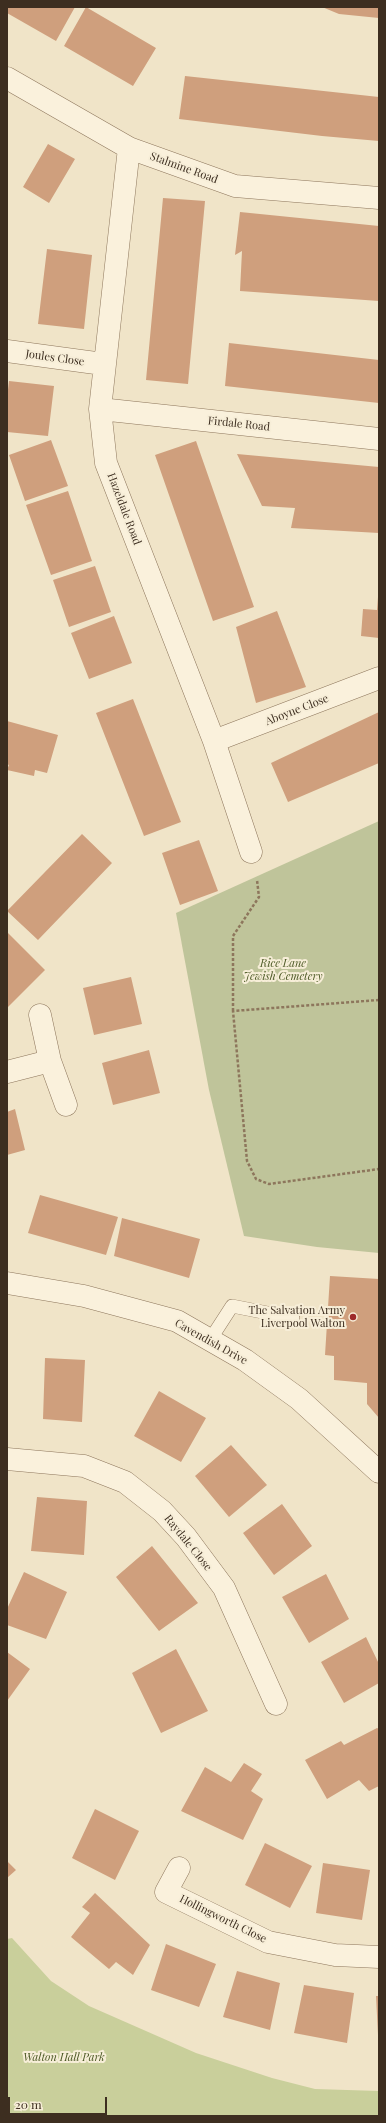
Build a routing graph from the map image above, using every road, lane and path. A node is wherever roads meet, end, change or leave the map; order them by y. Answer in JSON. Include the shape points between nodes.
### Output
{"nodes":[{"id":1,"x":7,"y":78,"type":"edge"},
{"id":2,"x":129,"y":148,"type":"junction"},
{"id":3,"x":379,"y":198,"type":"edge"},
{"id":4,"x":7,"y":352,"type":"edge"},
{"id":5,"x":103,"y":364,"type":"junction"},
{"id":6,"x":100,"y":409,"type":"junction"},
{"id":7,"x":379,"y":439,"type":"edge"},
{"id":8,"x":379,"y":678,"type":"edge"},
{"id":9,"x":214,"y":741,"type":"junction"},
{"id":10,"x":251,"y":852,"type":"joint"},
{"id":11,"x":379,"y":1000,"type":"edge"},
{"id":12,"x":233,"y":1011,"type":"junction"},
{"id":13,"x":40,"y":1016,"type":"dead end"},
{"id":14,"x":50,"y":1062,"type":"junction"},
{"id":15,"x":7,"y":1072,"type":"edge"},
{"id":16,"x":66,"y":1104,"type":"dead end"},
{"id":17,"x":379,"y":1169,"type":"edge"},
{"id":18,"x":7,"y":1283,"type":"edge"},
{"id":19,"x":293,"y":1318,"type":"dead end"},
{"id":20,"x":210,"y":1340,"type":"junction"},
{"id":21,"x":7,"y":1459,"type":"edge"},
{"id":22,"x":379,"y":1472,"type":"edge"},
{"id":23,"x":276,"y":1704,"type":"dead end"},
{"id":24,"x":179,"y":1868,"type":"dead end"},
{"id":25,"x":379,"y":1957,"type":"edge"}],
"edges":[{"from":1,"to":2,"type":"street","name":"Stalmine Road"},
{"from":2,"to":3,"type":"street","name":"Stalmine Road","via":[[235,186]]},
{"from":2,"to":5,"type":"street","name":"Hazeldale Road"},
{"from":4,"to":5,"type":"street","name":"Joules Close"},
{"from":5,"to":6,"type":"street","name":"Hazeldale Road"},
{"from":6,"to":7,"type":"street","name":"Firdale Road"},
{"from":6,"to":9,"type":"street","name":"Hazeldale Road","via":[[106,464]]},
{"from":8,"to":9,"type":"street","name":"Aboyne Close"},
{"from":9,"to":10,"type":"street","name":"Hazeldale Road"},
{"from":10,"to":12,"type":"path","via":[[259,897],[233,936]]},
{"from":11,"to":12,"type":"path"},
{"from":12,"to":17,"type":"path","via":[[247,1161],[256,1179],[269,1184]]},
{"from":13,"to":14,"type":"street"},
{"from":14,"to":15,"type":"street"},
{"from":14,"to":16,"type":"street"},
{"from":18,"to":20,"type":"street","name":"Cavendish Drive","via":[[84,1296],[124,1306],[177,1321]]},
{"from":19,"to":20,"type":"lane","via":[[232,1306]]},
{"from":20,"to":22,"type":"street","name":"Cavendish Drive","via":[[245,1360],[299,1399]]},
{"from":21,"to":23,"type":"street","name":"Raydale Close","via":[[84,1466],[125,1482],[162,1511],[186,1537],[224,1588]]},
{"from":24,"to":25,"type":"street","name":"Hollingworth Close","via":[[166,1892],[268,1942],[335,1955]]}]}
